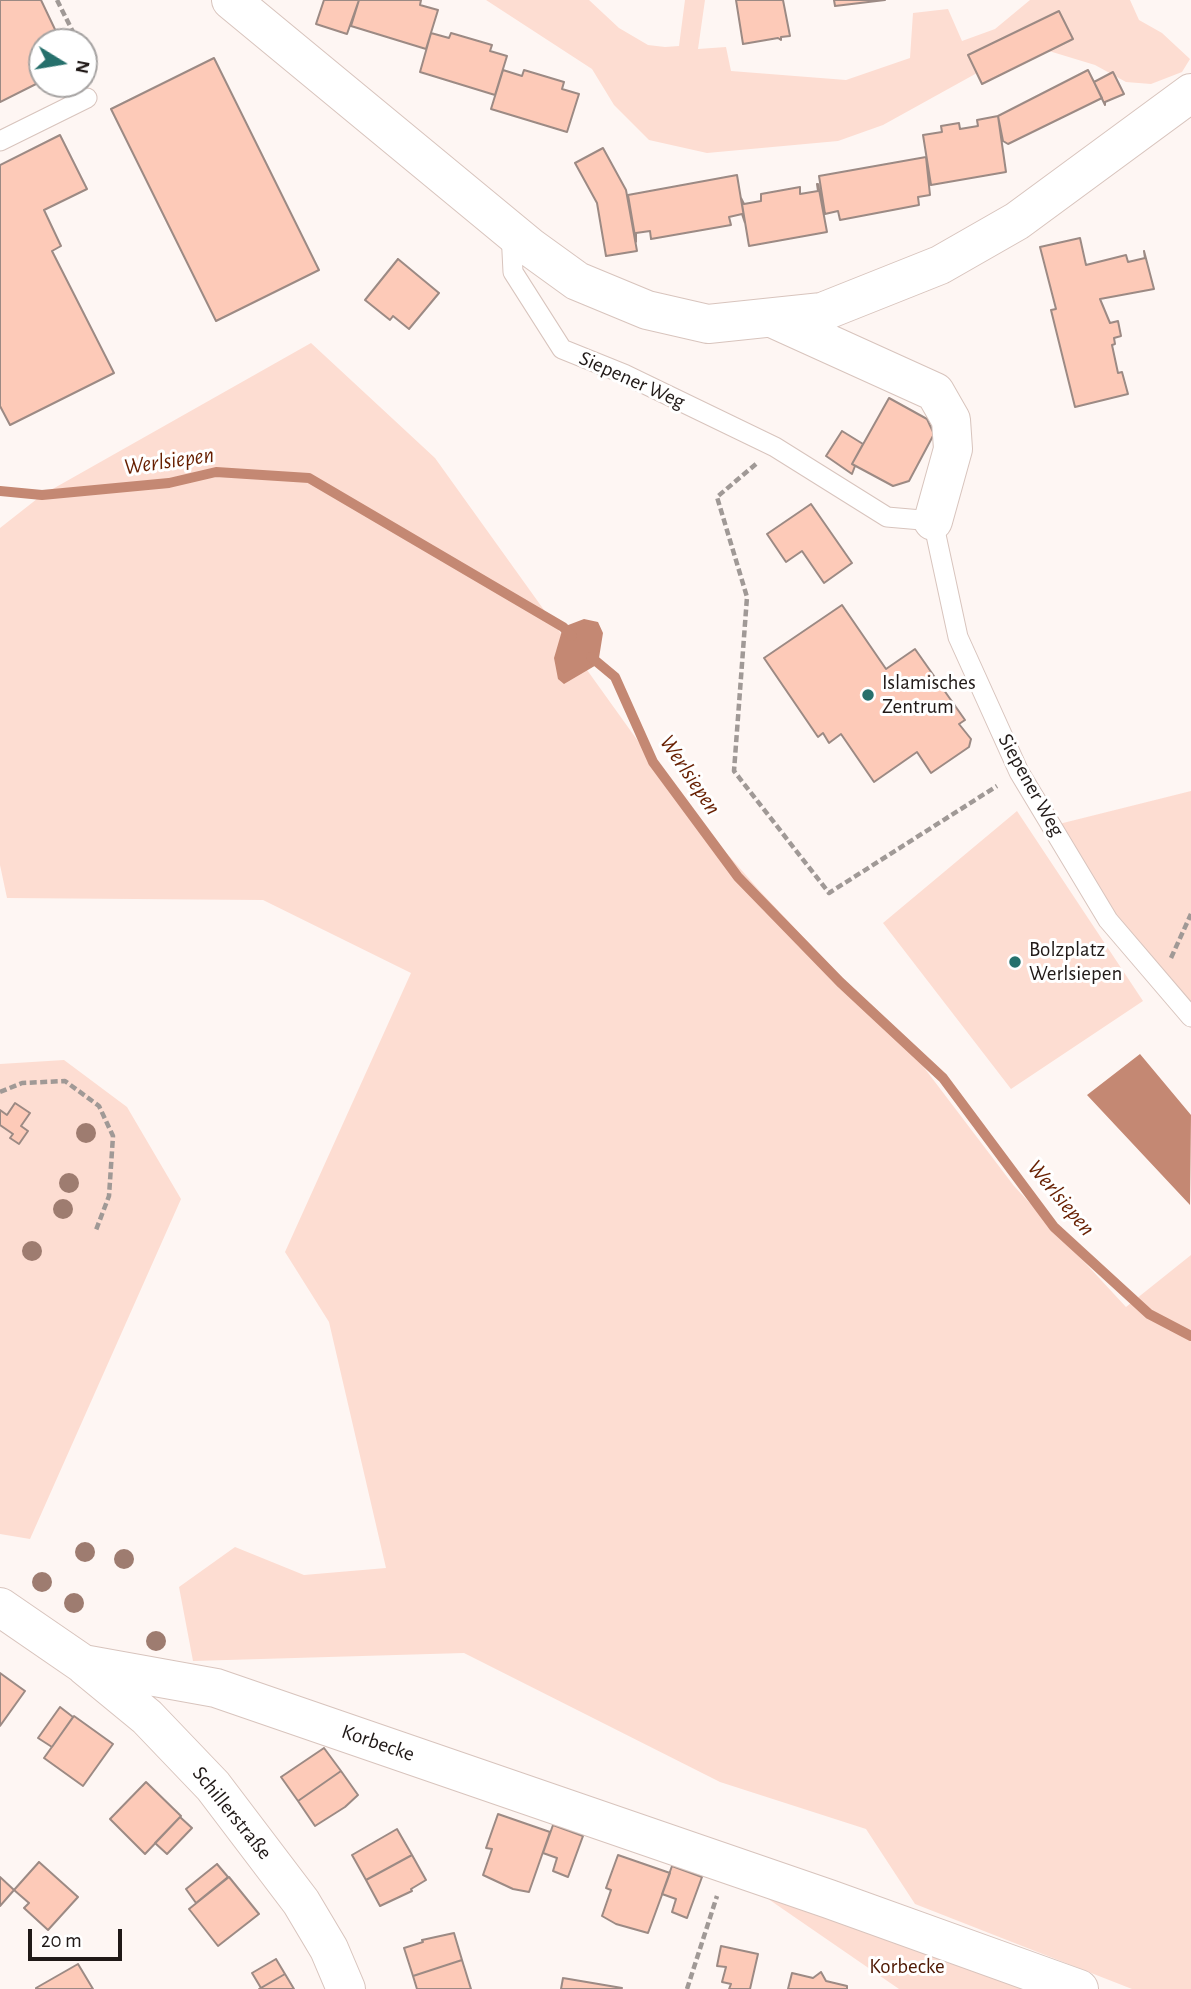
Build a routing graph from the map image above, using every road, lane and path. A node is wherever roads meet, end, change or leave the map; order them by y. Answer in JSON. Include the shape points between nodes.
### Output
{"nodes":[{"id":1,"x":57,"y":0,"type":"edge"},
{"id":2,"x":231,"y":0,"type":"edge"},
{"id":3,"x":71,"y":28,"type":"edge"},
{"id":4,"x":1191,"y":93,"type":"edge"},
{"id":5,"x":86,"y":99,"type":"dead end"},
{"id":6,"x":0,"y":141,"type":"edge"},
{"id":7,"x":511,"y":230,"type":"junction"},
{"id":8,"x":774,"y":320,"type":"junction"},
{"id":9,"x":775,"y":447,"type":"junction"},
{"id":10,"x":933,"y":521,"type":"junction"},
{"id":11,"x":1019,"y":772,"type":"junction"},
{"id":12,"x":1191,"y":914,"type":"edge"},
{"id":13,"x":1162,"y":983,"type":"junction"},
{"id":14,"x":1191,"y":1017,"type":"edge"},
{"id":15,"x":0,"y":1092,"type":"edge"},
{"id":16,"x":96,"y":1230,"type":"dead end"},
{"id":17,"x":0,"y":1607,"type":"edge"},
{"id":18,"x":83,"y":1664,"type":"junction"},
{"id":19,"x":726,"y":1865,"type":"junction"},
{"id":20,"x":346,"y":1989,"type":"edge"},
{"id":21,"x":687,"y":1989,"type":"edge"},
{"id":22,"x":1079,"y":1989,"type":"edge"}],
"edges":[{"from":1,"to":3,"type":"path"},
{"from":2,"to":7,"type":"street","name":"Siepener Weg"},
{"from":4,"to":8,"type":"street","name":"Siepener Weg","via":[[1017,221],[940,265],[822,312]]},
{"from":5,"to":6,"type":"lane"},
{"from":7,"to":8,"type":"street","name":"Siepener Weg","via":[[577,281],[647,310],[708,324]]},
{"from":7,"to":9,"type":"lane","name":"Siepener Weg","via":[[513,272],[562,349]]},
{"from":8,"to":10,"type":"street","name":"Siepener Weg","via":[[935,392],[951,420],[953,449]]},
{"from":9,"to":10,"type":"lane","name":"Siepener Weg","via":[[887,517]]},
{"from":9,"to":11,"type":"path","via":[[717,497],[747,597],[734,771],[829,893]]},
{"from":10,"to":11,"type":"lane","name":"Siepener Weg","via":[[958,637]]},
{"from":11,"to":13,"type":"lane","name":"Siepener Weg","via":[[1108,920]]},
{"from":12,"to":13,"type":"path"},
{"from":13,"to":14,"type":"lane","name":"Siepener Weg"},
{"from":15,"to":16,"type":"path","via":[[22,1083],[65,1081],[99,1106],[113,1136],[109,1196]]},
{"from":17,"to":18,"type":"street","name":"Korbecke"},
{"from":18,"to":19,"type":"street","name":"Korbecke","via":[[216,1688]]},
{"from":18,"to":20,"type":"street","name":"Schillerstraße","via":[[147,1717],[213,1786],[300,1902],[329,1949]]},
{"from":19,"to":21,"type":"path"},
{"from":19,"to":22,"type":"street","name":"Korbecke"}]}
